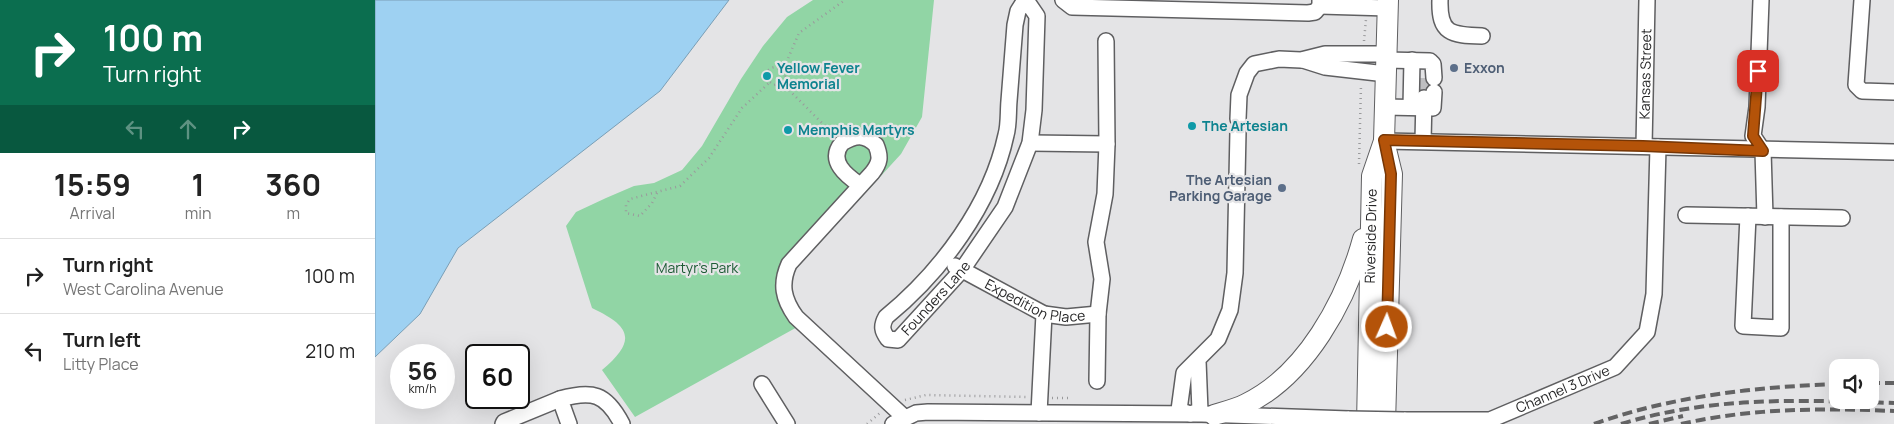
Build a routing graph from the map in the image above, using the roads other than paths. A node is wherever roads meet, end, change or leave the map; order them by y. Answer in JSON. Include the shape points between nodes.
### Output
{"nodes":[{"id":1,"x":1025,"y":0,"type":"edge"},
{"id":2,"x":1063,"y":0,"type":"edge"},
{"id":3,"x":1440,"y":0,"type":"edge"},
{"id":4,"x":1647,"y":0,"type":"edge"},
{"id":5,"x":1761,"y":0,"type":"edge"},
{"id":6,"x":1862,"y":0,"type":"edge"},
{"id":7,"x":1320,"y":3,"type":"edge"},
{"id":8,"x":1388,"y":4,"type":"edge"},
{"id":9,"x":1481,"y":36,"type":"dead end"},
{"id":10,"x":1106,"y":41,"type":"dead end"},
{"id":11,"x":1301,"y":60,"type":"junction"},
{"id":12,"x":1418,"y":60,"type":"junction"},
{"id":13,"x":1386,"y":63,"type":"junction"},
{"id":14,"x":1894,"y":92,"type":"edge"},
{"id":15,"x":1385,"y":107,"type":"junction"},
{"id":16,"x":1417,"y":108,"type":"junction"},
{"id":17,"x":1384,"y":140,"type":"junction"},
{"id":18,"x":1423,"y":141,"type":"junction"},
{"id":19,"x":1029,"y":143,"type":"junction"},
{"id":20,"x":1107,"y":144,"type":"junction"},
{"id":21,"x":1651,"y":147,"type":"junction"},
{"id":22,"x":1763,"y":151,"type":"junction"},
{"id":23,"x":1894,"y":152,"type":"edge"},
{"id":24,"x":860,"y":185,"type":"junction"},
{"id":25,"x":1370,"y":213,"type":"junction"},
{"id":26,"x":1685,"y":215,"type":"dead end"},
{"id":27,"x":1748,"y":216,"type":"junction"},
{"id":28,"x":1765,"y":217,"type":"junction"},
{"id":29,"x":1781,"y":217,"type":"junction"},
{"id":30,"x":1842,"y":218,"type":"dead end"},
{"id":31,"x":943,"y":259,"type":"junction"},
{"id":32,"x":962,"y":270,"type":"junction"},
{"id":33,"x":1044,"y":314,"type":"junction"},
{"id":34,"x":1098,"y":314,"type":"junction"},
{"id":35,"x":1097,"y":381,"type":"dead end"},
{"id":36,"x":762,"y":384,"type":"dead end"},
{"id":37,"x":560,"y":399,"type":"junction"},
{"id":38,"x":1213,"y":415,"type":"junction"},
{"id":39,"x":1035,"y":417,"type":"edge"},
{"id":40,"x":1190,"y":419,"type":"edge"},
{"id":41,"x":899,"y":421,"type":"edge"},
{"id":42,"x":1358,"y":421,"type":"edge"},
{"id":43,"x":1395,"y":422,"type":"edge"},
{"id":44,"x":503,"y":424,"type":"edge"},
{"id":45,"x":569,"y":424,"type":"edge"},
{"id":46,"x":621,"y":424,"type":"edge"},
{"id":47,"x":787,"y":424,"type":"edge"}],
"edges":[{"from":1,"to":19,"type":"street","name":"Founders Lane","via":[[1037,16],[1034,110]]},
{"from":1,"to":31,"type":"street","name":"Founders Lane","via":[[1018,10],[1015,25],[1007,134],[998,164],[978,207]]},
{"from":2,"to":7,"type":"street","via":[[1072,7],[1308,13],[1315,12]]},
{"from":3,"to":9,"type":"street","via":[[1440,19],[1446,29],[1456,35]]},
{"from":4,"to":21,"type":"street","name":"Kansas Street"},
{"from":5,"to":22,"type":"street","via":[[1753,136]]},
{"from":6,"to":14,"type":"street","via":[[1856,85],[1861,91]]},
{"from":7,"to":8,"type":"street","via":[[1366,8]]},
{"from":8,"to":13,"type":"main road","name":"Riverside Drive"},
{"from":10,"to":20,"type":"street"},
{"from":11,"to":13,"type":"street","via":[[1325,54],[1361,54]]},
{"from":11,"to":13,"type":"street","via":[[1360,71]]},
{"from":11,"to":40,"type":"street","via":[[1279,59],[1254,64],[1239,95],[1235,273],[1230,310],[1218,339],[1198,361],[1200,411]]},
{"from":12,"to":13,"type":"street"},
{"from":12,"to":16,"type":"street"},
{"from":12,"to":16,"type":"street","via":[[1433,64],[1429,85],[1433,108]]},
{"from":13,"to":15,"type":"main road","name":"Riverside Drive"},
{"from":15,"to":16,"type":"street"},
{"from":15,"to":17,"type":"main road","name":"Riverside Drive"},
{"from":16,"to":18,"type":"street"},
{"from":17,"to":18,"type":"street"},
{"from":17,"to":25,"type":"main road","name":"Riverside Drive","via":[[1372,176]]},
{"from":17,"to":43,"type":"main road","name":"Riverside Drive","via":[[1391,174]]},
{"from":18,"to":21,"type":"street"},
{"from":19,"to":20,"type":"street"},
{"from":19,"to":32,"type":"street","name":"Founders Lane","via":[[1005,207]]},
{"from":20,"to":34,"type":"street","via":[[1105,194],[1096,242],[1102,279]]},
{"from":21,"to":22,"type":"street"},
{"from":21,"to":43,"type":"street","name":"Channel 3 Drive","via":[[1653,303],[1647,332],[1615,367],[1489,420]]},
{"from":22,"to":23,"type":"street"},
{"from":22,"to":28,"type":"street"},
{"from":24,"to":24,"type":"street","via":[[880,158],[876,145],[863,136],[842,143],[838,152],[838,163],[845,174]]},
{"from":24,"to":41,"type":"street","via":[[789,264],[783,277],[783,292],[796,317],[893,404]]},
{"from":25,"to":38,"type":"main road","via":[[1356,263],[1336,307],[1313,343],[1275,385],[1259,397]]},
{"from":25,"to":42,"type":"main road","name":"Riverside Drive"},
{"from":26,"to":27,"type":"street"},
{"from":27,"to":28,"type":"street"},
{"from":27,"to":29,"type":"street","via":[[1743,326],[1781,328]]},
{"from":28,"to":29,"type":"street"},
{"from":29,"to":30,"type":"street"},
{"from":31,"to":32,"type":"street","name":"Expedition Place"},
{"from":31,"to":32,"type":"street","name":"Founders Lane","via":[[886,317],[882,324],[888,339],[897,340]]},
{"from":32,"to":33,"type":"street","name":"Expedition Place"},
{"from":33,"to":34,"type":"street","name":"Expedition Place","via":[[1066,318]]},
{"from":33,"to":39,"type":"street","via":[[1040,397]]},
{"from":34,"to":35,"type":"street","name":"Expedition Place"},
{"from":36,"to":47,"type":"street"},
{"from":37,"to":44,"type":"street"},
{"from":37,"to":45,"type":"street"},
{"from":37,"to":46,"type":"street","via":[[580,393],[597,395],[606,401]]},
{"from":38,"to":40,"type":"street","name":"Channel 3 Drive"},
{"from":38,"to":42,"type":"street","name":"Channel 3 Drive"},
{"from":39,"to":40,"type":"street","name":"Channel 3 Drive"},
{"from":39,"to":41,"type":"street","name":"Channel 3 Drive","via":[[928,412],[915,413]]},
{"from":42,"to":43,"type":"street","name":"Channel 3 Drive","bridge":true}]}
